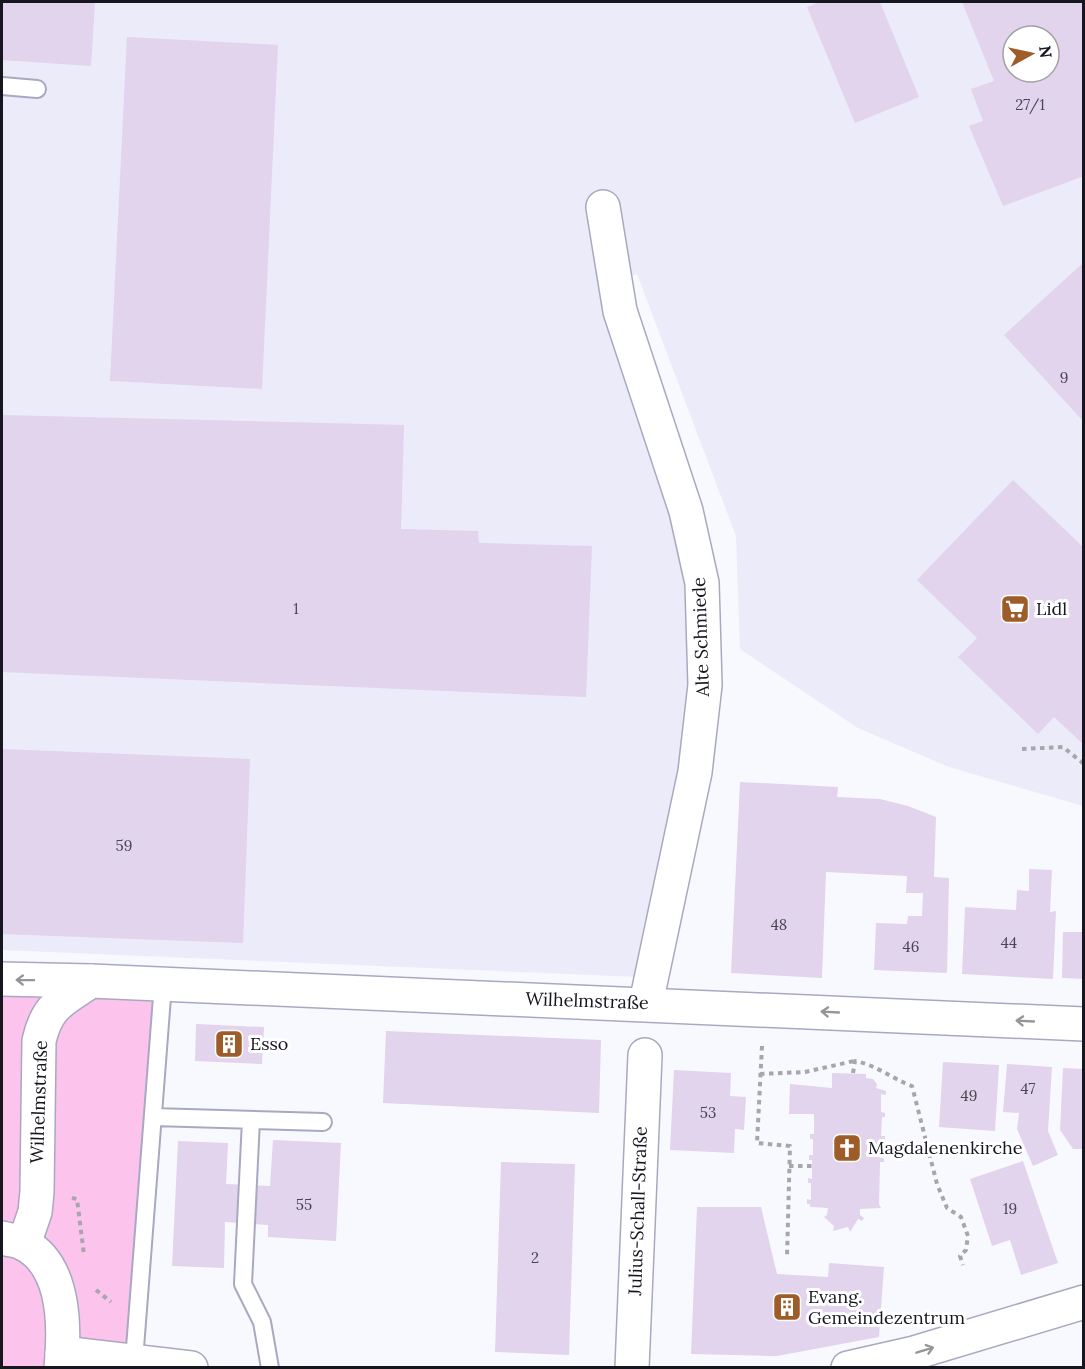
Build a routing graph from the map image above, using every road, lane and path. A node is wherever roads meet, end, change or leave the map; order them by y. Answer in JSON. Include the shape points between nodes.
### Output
{"nodes":[{"id":1,"x":2,"y":86,"type":"edge"},
{"id":2,"x":37,"y":89,"type":"dead end"},
{"id":3,"x":603,"y":207,"type":"dead end"},
{"id":4,"x":1022,"y":749,"type":"dead end"},
{"id":5,"x":1083,"y":764,"type":"edge"},
{"id":6,"x":2,"y":979,"type":"edge"},
{"id":7,"x":91,"y":981,"type":"junction"},
{"id":8,"x":163,"y":984,"type":"junction"},
{"id":9,"x":646,"y":1003,"type":"junction"},
{"id":10,"x":763,"y":1008,"type":"junction"},
{"id":11,"x":1083,"y":1024,"type":"edge"},
{"id":12,"x":645,"y":1055,"type":"dead end"},
{"id":13,"x":855,"y":1061,"type":"junction"},
{"id":14,"x":853,"y":1073,"type":"dead end"},
{"id":15,"x":760,"y":1074,"type":"junction"},
{"id":16,"x":153,"y":1117,"type":"junction"},
{"id":17,"x":251,"y":1120,"type":"junction"},
{"id":18,"x":323,"y":1122,"type":"dead end"},
{"id":19,"x":789,"y":1166,"type":"junction"},
{"id":20,"x":812,"y":1166,"type":"dead end"},
{"id":21,"x":13,"y":1241,"type":"edge"},
{"id":22,"x":787,"y":1257,"type":"dead end"},
{"id":23,"x":963,"y":1265,"type":"dead end"},
{"id":24,"x":1083,"y":1302,"type":"edge"},
{"id":25,"x":62,"y":1360,"type":"edge"},
{"id":26,"x":134,"y":1361,"type":"junction"},
{"id":27,"x":191,"y":1368,"type":"edge"},
{"id":28,"x":270,"y":1368,"type":"edge"},
{"id":29,"x":632,"y":1368,"type":"edge"},
{"id":30,"x":848,"y":1368,"type":"edge"}],
"edges":[{"from":1,"to":2,"type":"lane"},
{"from":3,"to":9,"type":"street","name":"Alte Schmiede","via":[[620,311],[686,511],[702,583],[705,685],[695,772]]},
{"from":4,"to":5,"type":"path","via":[[1064,747]]},
{"from":7,"to":6,"type":"street","name":"Wilhelmstraße","one_way":true},
{"from":7,"to":8,"type":"street","name":"Wilhelmstraße"},
{"from":7,"to":21,"type":"street","name":"Wilhelmstraße","via":[[51,1008],[42,1025],[35,1212]]},
{"from":8,"to":9,"type":"street","name":"Wilhelmstraße"},
{"from":8,"to":16,"type":"lane"},
{"from":9,"to":10,"type":"street","name":"Wilhelmstraße"},
{"from":11,"to":10,"type":"street","name":"Wilhelmstraße","one_way":true},
{"from":10,"to":15,"type":"path"},
{"from":12,"to":29,"type":"street","name":"Julius-Schall-Straße"},
{"from":13,"to":14,"type":"path"},
{"from":13,"to":15,"type":"path","via":[[805,1072]]},
{"from":13,"to":23,"type":"path","via":[[872,1064],[889,1077],[912,1086],[937,1184],[947,1208],[961,1217],[968,1236],[966,1250],[960,1256]]},
{"from":15,"to":19,"type":"path","via":[[757,1143],[790,1146]]},
{"from":16,"to":17,"type":"lane"},
{"from":16,"to":26,"type":"lane"},
{"from":17,"to":18,"type":"lane"},
{"from":17,"to":28,"type":"lane","via":[[243,1284],[262,1322]]},
{"from":19,"to":20,"type":"path"},
{"from":19,"to":22,"type":"path"},
{"from":21,"to":25,"type":"street","via":[[45,1262],[56,1285],[63,1317]]},
{"from":30,"to":24,"type":"street","one_way":true,"via":[[914,1353]]},
{"from":25,"to":26,"type":"street"},
{"from":26,"to":27,"type":"street"}]}
